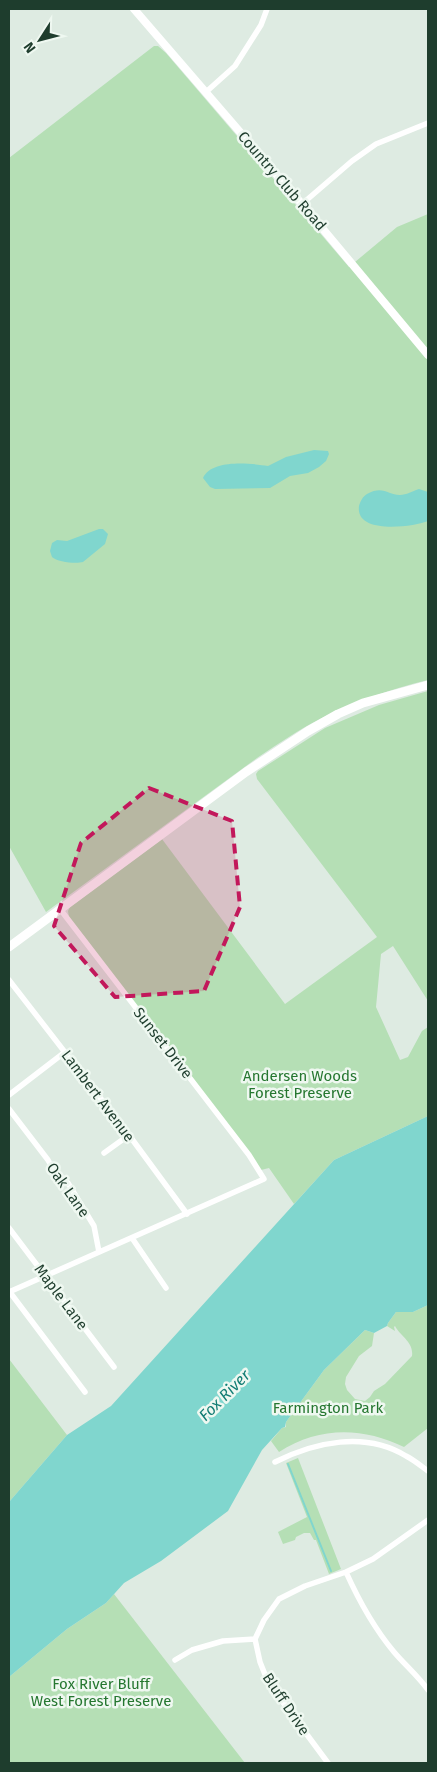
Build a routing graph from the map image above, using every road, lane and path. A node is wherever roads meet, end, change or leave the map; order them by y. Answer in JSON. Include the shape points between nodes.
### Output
{"nodes":[{"id":1,"x":134,"y":9,"type":"edge"},
{"id":2,"x":267,"y":9,"type":"edge"},
{"id":3,"x":206,"y":92,"type":"junction"},
{"id":4,"x":428,"y":122,"type":"edge"},
{"id":5,"x":302,"y":204,"type":"junction"},
{"id":6,"x":428,"y":356,"type":"edge"},
{"id":7,"x":428,"y":685,"type":"edge"},
{"id":8,"x":60,"y":909,"type":"junction"},
{"id":9,"x":9,"y":947,"type":"edge"},
{"id":10,"x":9,"y":980,"type":"edge"},
{"id":11,"x":65,"y":1052,"type":"junction"},
{"id":12,"x":9,"y":1095,"type":"edge"},
{"id":13,"x":9,"y":1109,"type":"edge"},
{"id":14,"x":129,"y":1135,"type":"junction"},
{"id":15,"x":104,"y":1153,"type":"dead end"},
{"id":16,"x":186,"y":1214,"type":"junction"},
{"id":17,"x":9,"y":1228,"type":"edge"},
{"id":18,"x":132,"y":1238,"type":"junction"},
{"id":19,"x":99,"y":1252,"type":"junction"},
{"id":20,"x":45,"y":1276,"type":"junction"},
{"id":21,"x":166,"y":1288,"type":"dead end"},
{"id":22,"x":9,"y":1291,"type":"edge"},
{"id":23,"x":114,"y":1367,"type":"dead end"},
{"id":24,"x":86,"y":1392,"type":"dead end"},
{"id":25,"x":275,"y":1462,"type":"dead end"},
{"id":26,"x":428,"y":1471,"type":"edge"},
{"id":27,"x":428,"y":1520,"type":"edge"},
{"id":28,"x":346,"y":1572,"type":"junction"},
{"id":29,"x":255,"y":1639,"type":"junction"},
{"id":30,"x":175,"y":1660,"type":"dead end"},
{"id":31,"x":428,"y":1690,"type":"edge"},
{"id":32,"x":328,"y":1763,"type":"edge"}],
"edges":[{"from":1,"to":3,"type":"street","name":"Country Club Road"},
{"from":2,"to":3,"type":"street","via":[[235,66]]},
{"from":3,"to":5,"type":"street","name":"Country Club Road"},
{"from":4,"to":5,"type":"street","via":[[376,144]]},
{"from":5,"to":6,"type":"street","name":"Country Club Road"},
{"from":7,"to":8,"type":"main road","via":[[364,703],[308,731],[246,772]]},
{"from":8,"to":9,"type":"main road"},
{"from":8,"to":16,"type":"street","name":"Sunset Drive","via":[[264,1179]]},
{"from":10,"to":11,"type":"street","name":"Lambert Avenue"},
{"from":11,"to":12,"type":"street"},
{"from":11,"to":14,"type":"street","name":"Lambert Avenue"},
{"from":13,"to":19,"type":"street","name":"Oak Lane","via":[[54,1172],[68,1183],[94,1226]]},
{"from":14,"to":15,"type":"street"},
{"from":14,"to":16,"type":"street","name":"Lambert Avenue"},
{"from":16,"to":18,"type":"street"},
{"from":17,"to":20,"type":"street","name":"Maple Lane"},
{"from":18,"to":19,"type":"street"},
{"from":18,"to":21,"type":"street"},
{"from":19,"to":20,"type":"street"},
{"from":20,"to":22,"type":"street"},
{"from":20,"to":23,"type":"street","name":"Maple Lane"},
{"from":22,"to":24,"type":"street"},
{"from":25,"to":26,"type":"street","via":[[320,1444],[338,1441],[373,1443],[404,1455]]},
{"from":27,"to":28,"type":"street","via":[[373,1559]]},
{"from":28,"to":29,"type":"street","via":[[279,1599]]},
{"from":28,"to":31,"type":"street","via":[[378,1632]]},
{"from":29,"to":30,"type":"street","via":[[223,1641],[192,1650]]},
{"from":29,"to":32,"type":"street","name":"Bluff Drive","via":[[268,1682]]}]}
